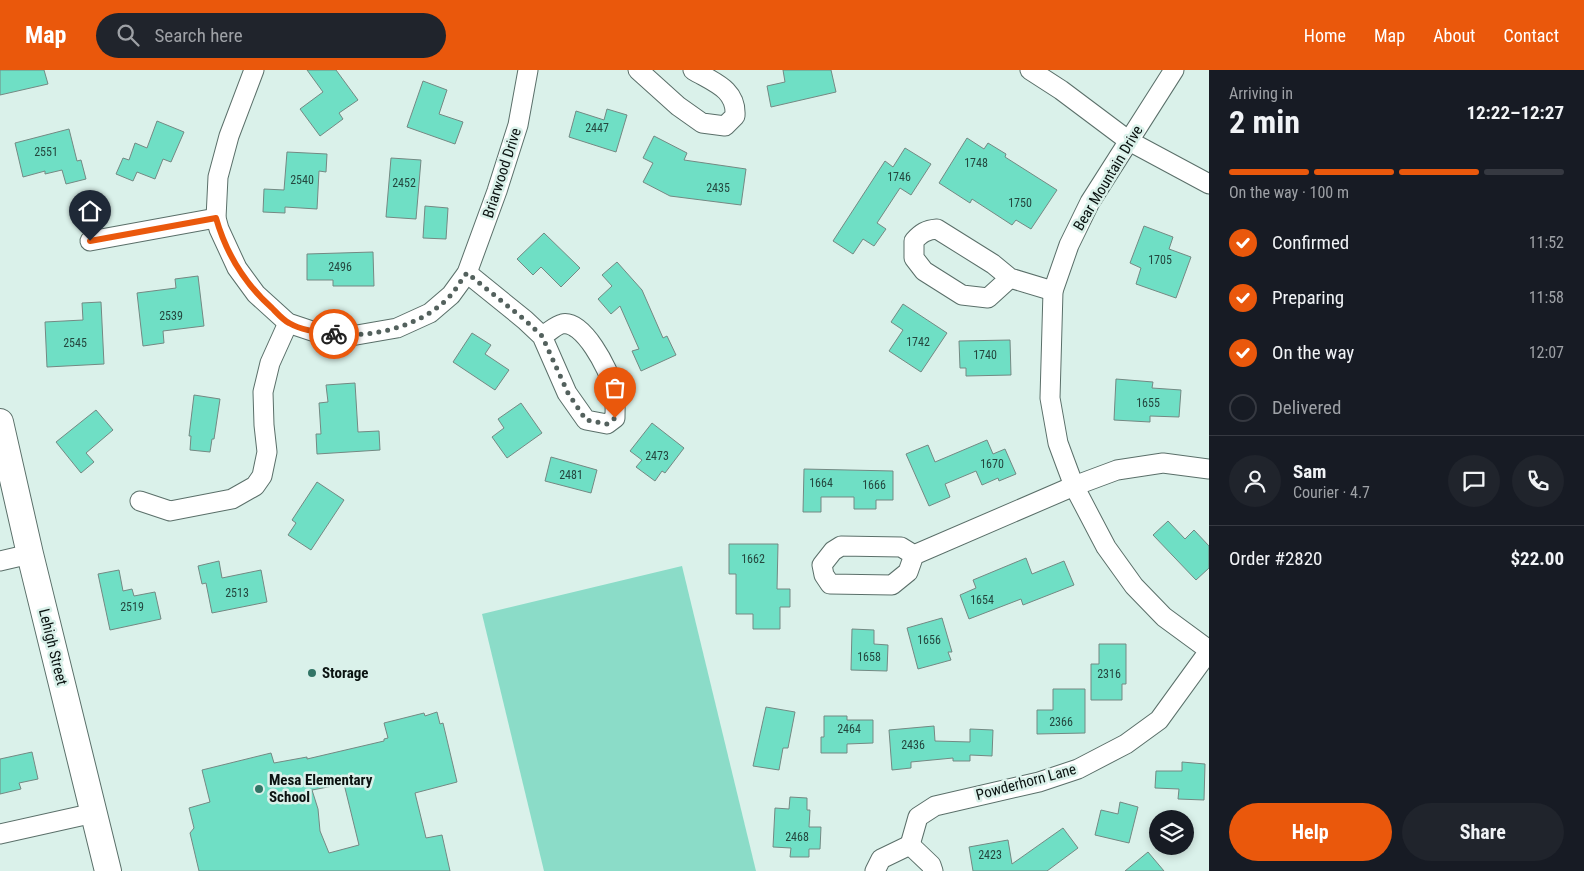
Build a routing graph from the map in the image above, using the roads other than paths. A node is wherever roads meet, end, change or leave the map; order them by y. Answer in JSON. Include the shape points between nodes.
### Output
{"nodes":[{"id":1,"x":254,"y":70,"type":"edge"},
{"id":2,"x":528,"y":70,"type":"edge"},
{"id":3,"x":638,"y":70,"type":"edge"},
{"id":4,"x":693,"y":70,"type":"edge"},
{"id":5,"x":1030,"y":70,"type":"edge"},
{"id":6,"x":1174,"y":70,"type":"edge"},
{"id":7,"x":1129,"y":141,"type":"junction"},
{"id":8,"x":1209,"y":184,"type":"edge"},
{"id":9,"x":216,"y":218,"type":"junction"},
{"id":10,"x":90,"y":241,"type":"dead end"},
{"id":11,"x":467,"y":273,"type":"junction"},
{"id":12,"x":1010,"y":278,"type":"junction"},
{"id":13,"x":1053,"y":291,"type":"junction"},
{"id":14,"x":288,"y":323,"type":"junction"},
{"id":15,"x":542,"y":336,"type":"junction"},
{"id":16,"x":0,"y":422,"type":"edge"},
{"id":17,"x":1209,"y":469,"type":"edge"},
{"id":18,"x":1074,"y":486,"type":"junction"},
{"id":19,"x":140,"y":501,"type":"dead end"},
{"id":20,"x":30,"y":554,"type":"junction"},
{"id":21,"x":914,"y":555,"type":"dead end"},
{"id":22,"x":0,"y":561,"type":"edge"},
{"id":23,"x":1209,"y":651,"type":"edge"},
{"id":24,"x":94,"y":813,"type":"junction"},
{"id":25,"x":0,"y":834,"type":"edge"},
{"id":26,"x":910,"y":845,"type":"junction"},
{"id":27,"x":108,"y":871,"type":"edge"},
{"id":28,"x":875,"y":871,"type":"edge"},
{"id":29,"x":933,"y":871,"type":"edge"}],
"edges":[{"from":1,"to":9,"type":"street","name":"Briarwood Drive","via":[[229,136],[218,177]]},
{"from":2,"to":11,"type":"street","name":"Briarwood Drive","via":[[518,125]]},
{"from":3,"to":4,"type":"street","via":[[702,123],[725,126],[735,116],[736,107],[728,91]]},
{"from":5,"to":7,"type":"street"},
{"from":6,"to":7,"type":"street","name":"Bear Mountain Drive"},
{"from":7,"to":8,"type":"street"},
{"from":7,"to":13,"type":"street","name":"Bear Mountain Drive","via":[[1090,202],[1069,245]]},
{"from":9,"to":10,"type":"street"},
{"from":9,"to":14,"type":"street","name":"Briarwood Drive","via":[[237,268],[256,294]]},
{"from":11,"to":14,"type":"street","name":"Briarwood Drive","via":[[451,295],[430,313],[397,328],[351,336],[315,332]]},
{"from":11,"to":15,"type":"street"},
{"from":12,"to":12,"type":"street","via":[[937,229],[921,233],[914,241],[914,258],[924,271],[962,294],[988,298]]},
{"from":12,"to":13,"type":"street"},
{"from":13,"to":18,"type":"street","name":"Bear Mountain Drive","via":[[1050,398],[1058,443]]},
{"from":14,"to":19,"type":"street","via":[[270,363],[263,392],[267,452],[262,476],[255,486],[232,499],[170,511]]},
{"from":15,"to":15,"type":"street","via":[[568,393],[586,420],[607,424],[615,418],[613,385],[595,349],[581,331],[572,324],[562,324]]},
{"from":16,"to":20,"type":"street","name":"Lehigh Street"},
{"from":17,"to":18,"type":"street","via":[[1163,463],[1117,470]]},
{"from":18,"to":21,"type":"street"},
{"from":18,"to":23,"type":"street","name":"Bear Mountain Drive","via":[[1106,546],[1134,586],[1164,617]]},
{"from":20,"to":22,"type":"street"},
{"from":20,"to":24,"type":"street","name":"Lehigh Street"},
{"from":23,"to":26,"type":"street","name":"Powderhorn Lane","via":[[1159,720],[1126,744],[1078,769],[1039,782],[935,806],[918,817]]},
{"from":24,"to":25,"type":"street"},
{"from":24,"to":27,"type":"street","name":"Lehigh Street"},
{"from":26,"to":28,"type":"street","via":[[881,859]]},
{"from":26,"to":29,"type":"street","via":[[931,864]]}]}
